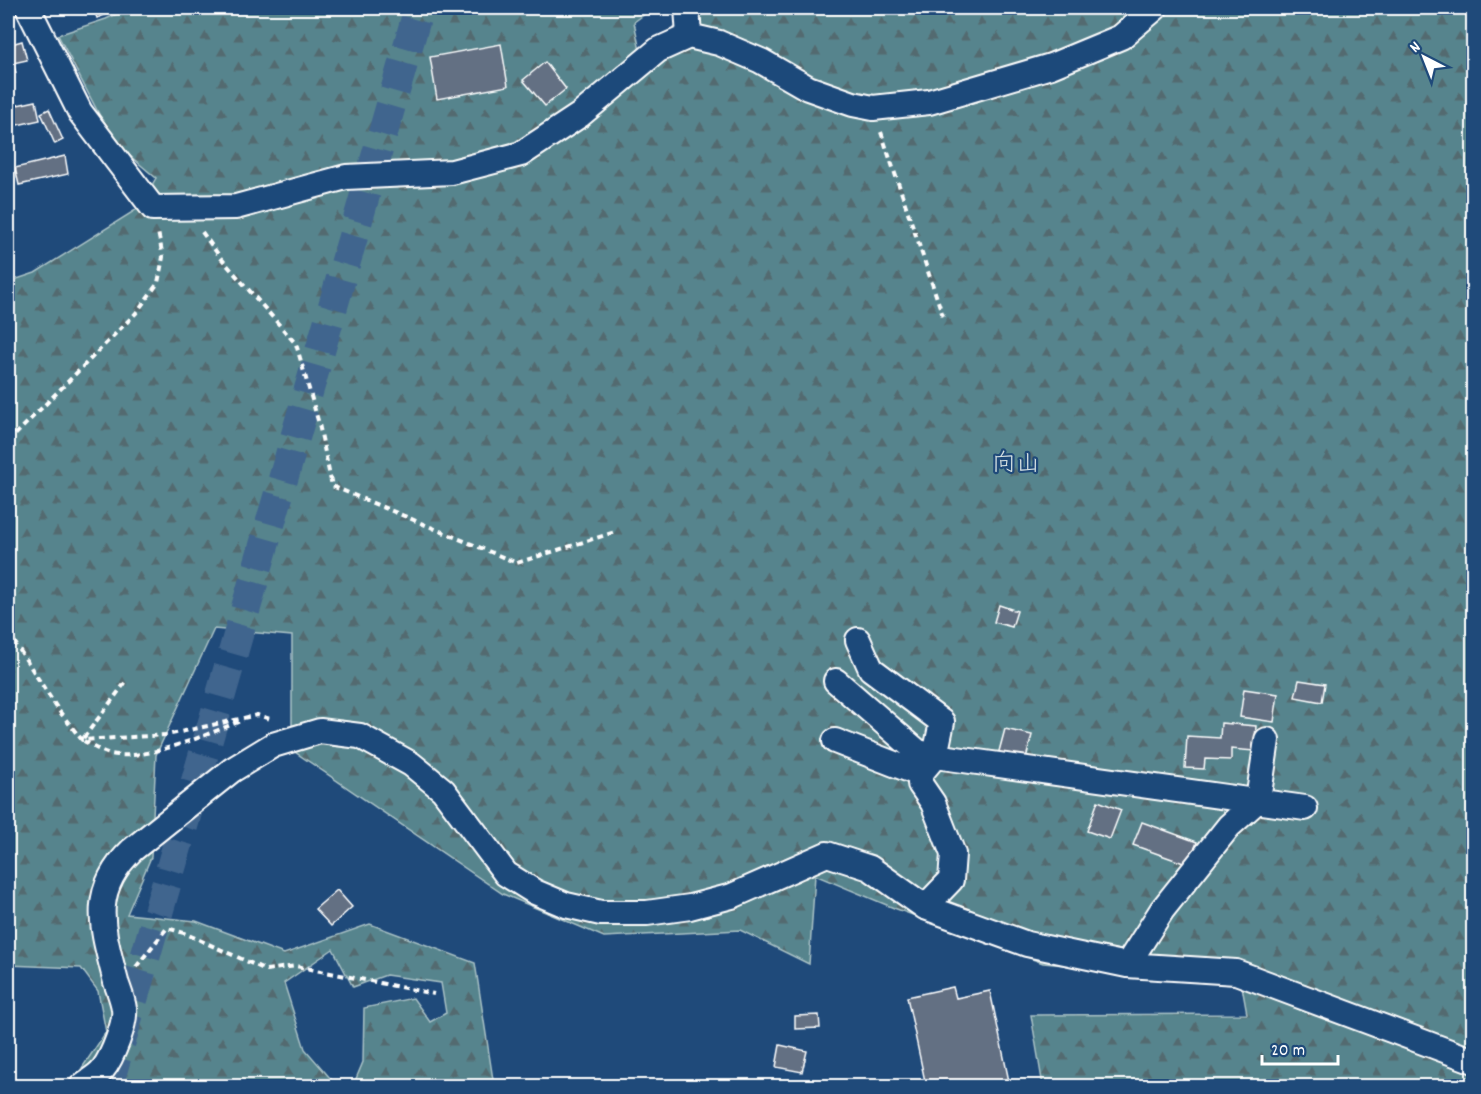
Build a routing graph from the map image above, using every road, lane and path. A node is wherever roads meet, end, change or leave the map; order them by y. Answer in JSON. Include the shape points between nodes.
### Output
{"nodes":[{"id":1,"x":28,"y":8,"type":"edge"},
{"id":2,"x":687,"y":8,"type":"edge"},
{"id":3,"x":1155,"y":8,"type":"edge"},
{"id":4,"x":689,"y":36,"type":"junction"},
{"id":5,"x":873,"y":108,"type":"junction"},
{"id":6,"x":153,"y":208,"type":"junction"},
{"id":7,"x":185,"y":208,"type":"junction"},
{"id":8,"x":943,"y":316,"type":"dead end"},
{"id":9,"x":8,"y":442,"type":"edge"},
{"id":10,"x":615,"y":531,"type":"dead end"},
{"id":11,"x":8,"y":632,"type":"edge"},
{"id":12,"x":858,"y":640,"type":"dead end"},
{"id":13,"x":836,"y":681,"type":"dead end"},
{"id":14,"x":125,"y":683,"type":"dead end"},
{"id":15,"x":256,"y":715,"type":"junction"},
{"id":16,"x":278,"y":720,"type":"dead end"},
{"id":17,"x":82,"y":740,"type":"junction"},
{"id":18,"x":1267,"y":740,"type":"dead end"},
{"id":19,"x":835,"y":741,"type":"dead end"},
{"id":20,"x":935,"y":756,"type":"junction"},
{"id":21,"x":920,"y":774,"type":"junction"},
{"id":22,"x":1258,"y":800,"type":"junction"},
{"id":23,"x":1305,"y":808,"type":"dead end"},
{"id":24,"x":925,"y":907,"type":"junction"},
{"id":25,"x":1127,"y":965,"type":"junction"},
{"id":26,"x":117,"y":985,"type":"junction"},
{"id":27,"x":434,"y":994,"type":"dead end"},
{"id":28,"x":1473,"y":1061,"type":"edge"},
{"id":29,"x":82,"y":1086,"type":"edge"}],
"edges":[{"from":1,"to":6,"type":"street","via":[[80,112]]},
{"from":2,"to":4,"type":"street"},
{"from":3,"to":5,"type":"street","via":[[1120,38],[1051,66],[929,102]]},
{"from":4,"to":5,"type":"street","via":[[719,42],[808,88]]},
{"from":4,"to":7,"type":"street","via":[[658,50],[580,115],[521,154],[452,172],[346,177],[236,207]]},
{"from":5,"to":8,"type":"path"},
{"from":6,"to":7,"type":"street"},
{"from":6,"to":9,"type":"path","via":[[163,257],[158,284],[136,313]]},
{"from":7,"to":10,"type":"path","via":[[220,257],[296,344],[332,486],[517,563]]},
{"from":11,"to":17,"type":"path","via":[[58,711]]},
{"from":12,"to":20,"type":"street","via":[[871,669],[942,722]]},
{"from":13,"to":20,"type":"street","via":[[918,752]]},
{"from":14,"to":17,"type":"path"},
{"from":15,"to":16,"type":"path"},
{"from":15,"to":17,"type":"path","via":[[167,735]]},
{"from":15,"to":17,"type":"path","via":[[191,741],[137,755],[108,753]]},
{"from":18,"to":22,"type":"street"},
{"from":19,"to":21,"type":"street"},
{"from":20,"to":21,"type":"street"},
{"from":20,"to":22,"type":"street"},
{"from":21,"to":24,"type":"street","via":[[920,784],[933,803],[953,854],[951,880]]},
{"from":22,"to":23,"type":"street"},
{"from":22,"to":25,"type":"street","via":[[1228,826],[1162,910]]},
{"from":24,"to":25,"type":"street","via":[[1027,944]]},
{"from":24,"to":26,"type":"street","via":[[870,868],[827,854],[732,896],[690,907],[601,913],[566,905],[506,874],[443,790],[411,764],[360,736],[320,731],[273,745],[232,770],[118,863],[103,900],[104,931]]},
{"from":25,"to":28,"type":"street","via":[[1236,972]]},
{"from":26,"to":27,"type":"path","via":[[167,927],[266,970],[296,966]]},
{"from":26,"to":29,"type":"street","via":[[125,1011],[118,1040],[103,1070]]}]}
